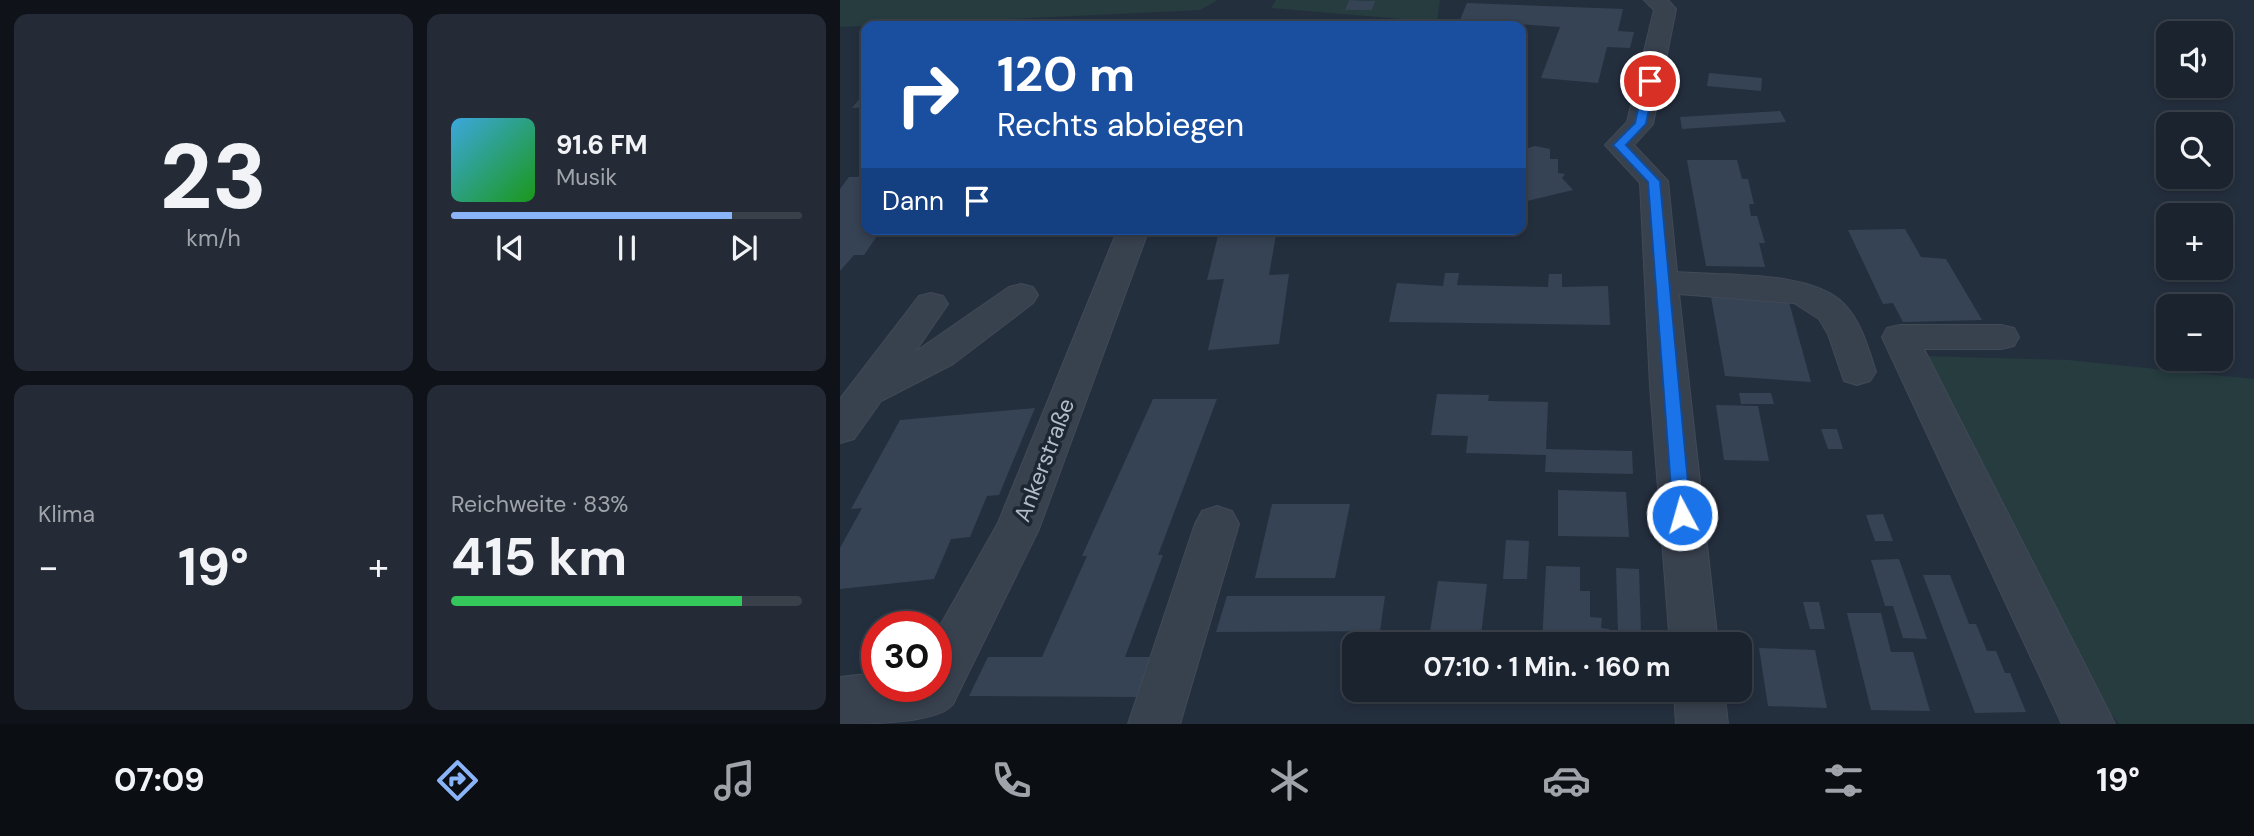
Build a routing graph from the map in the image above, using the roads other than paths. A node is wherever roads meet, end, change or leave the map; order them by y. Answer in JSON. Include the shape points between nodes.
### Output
{"nodes":[{"id":1,"x":1655,"y":0,"type":"edge"},
{"id":2,"x":1132,"y":235,"type":"edge"},
{"id":3,"x":1662,"y":282,"type":"junction"},
{"id":4,"x":1021,"y":295,"type":"dead end"},
{"id":5,"x":932,"y":304,"type":"dead end"},
{"id":6,"x":2001,"y":337,"type":"dead end"},
{"id":7,"x":1857,"y":372,"type":"dead end"},
{"id":8,"x":871,"y":390,"type":"junction"},
{"id":9,"x":840,"y":428,"type":"edge"},
{"id":10,"x":1217,"y":524,"type":"dead end"},
{"id":11,"x":1693,"y":632,"type":"edge"},
{"id":12,"x":952,"y":652,"type":"edge"},
{"id":13,"x":861,"y":700,"type":"edge"},
{"id":14,"x":840,"y":702,"type":"edge"},
{"id":15,"x":1700,"y":702,"type":"edge"},
{"id":16,"x":1154,"y":724,"type":"edge"},
{"id":17,"x":1702,"y":724,"type":"edge"},
{"id":18,"x":2089,"y":724,"type":"edge"}],
"edges":[{"from":1,"to":3,"type":"street","via":[[1665,9],[1640,124],[1619,145],[1654,181]]},
{"from":2,"to":12,"type":"street","name":"Ankerstraße","via":[[1017,529]]},
{"from":3,"to":7,"type":"street","via":[[1802,293],[1816,299],[1831,311],[1846,334]]},
{"from":3,"to":11,"type":"street"},
{"from":4,"to":8,"type":"street","via":[[940,355]]},
{"from":5,"to":8,"type":"street"},
{"from":6,"to":18,"type":"street","via":[[1900,337]]},
{"from":8,"to":9,"type":"street"},
{"from":10,"to":16,"type":"street"},
{"from":13,"to":14,"type":"street","name":"Ankerstraße"},
{"from":15,"to":17,"type":"street"}]}
